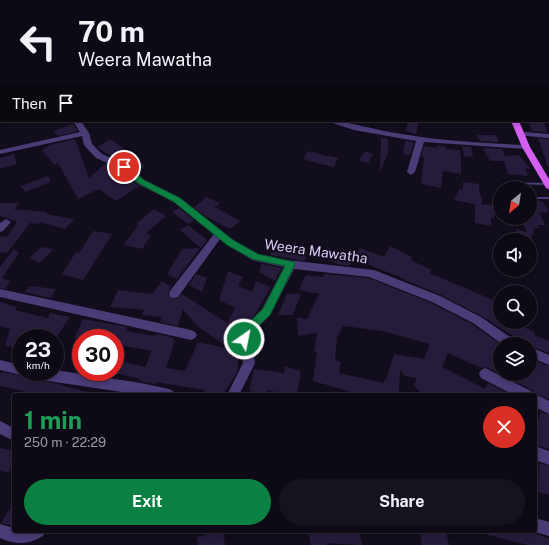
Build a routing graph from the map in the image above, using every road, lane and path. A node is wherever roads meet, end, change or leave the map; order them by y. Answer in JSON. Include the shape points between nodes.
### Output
{"nodes":[{"id":1,"x":78,"y":122,"type":"edge"},
{"id":2,"x":333,"y":122,"type":"edge"},
{"id":3,"x":515,"y":122,"type":"edge"},
{"id":4,"x":522,"y":122,"type":"edge"},
{"id":5,"x":86,"y":133,"type":"junction"},
{"id":6,"x":527,"y":134,"type":"junction"},
{"id":7,"x":549,"y":136,"type":"edge"},
{"id":8,"x":421,"y":138,"type":"junction"},
{"id":9,"x":526,"y":147,"type":"junction"},
{"id":10,"x":0,"y":152,"type":"edge"},
{"id":11,"x":411,"y":172,"type":"dead end"},
{"id":12,"x":549,"y":176,"type":"edge"},
{"id":13,"x":537,"y":184,"type":"edge"},
{"id":14,"x":548,"y":185,"type":"edge"},
{"id":15,"x":537,"y":198,"type":"edge"},
{"id":16,"x":549,"y":198,"type":"edge"},
{"id":17,"x":220,"y":233,"type":"junction"},
{"id":18,"x":291,"y":264,"type":"junction"},
{"id":19,"x":0,"y":293,"type":"edge"},
{"id":20,"x":174,"y":294,"type":"dead end"},
{"id":21,"x":191,"y":335,"type":"dead end"},
{"id":22,"x":500,"y":337,"type":"edge"},
{"id":23,"x":537,"y":355,"type":"edge"},
{"id":24,"x":549,"y":360,"type":"edge"},
{"id":25,"x":0,"y":365,"type":"edge"},
{"id":26,"x":12,"y":368,"type":"edge"},
{"id":27,"x":485,"y":374,"type":"dead end"},
{"id":28,"x":64,"y":378,"type":"edge"},
{"id":29,"x":139,"y":392,"type":"edge"},
{"id":30,"x":149,"y":393,"type":"edge"},
{"id":31,"x":234,"y":393,"type":"edge"},
{"id":32,"x":523,"y":393,"type":"edge"},
{"id":33,"x":537,"y":401,"type":"edge"},
{"id":34,"x":549,"y":408,"type":"edge"},
{"id":35,"x":0,"y":427,"type":"edge"},
{"id":36,"x":12,"y":434,"type":"edge"},
{"id":37,"x":537,"y":453,"type":"edge"},
{"id":38,"x":549,"y":458,"type":"edge"},
{"id":39,"x":537,"y":526,"type":"edge"},
{"id":40,"x":549,"y":529,"type":"edge"},
{"id":41,"x":0,"y":531,"type":"edge"},
{"id":42,"x":34,"y":533,"type":"edge"}],
"edges":[{"from":1,"to":5,"type":"street","name":"Weera Mawatha"},
{"from":2,"to":8,"type":"street","via":[[375,132]]},
{"from":3,"to":9,"type":"main road"},
{"from":4,"to":6,"type":"main road"},
{"from":5,"to":10,"type":"street"},
{"from":5,"to":17,"type":"street","name":"Weera Mawatha","via":[[88,145],[99,156],[124,167],[141,182],[177,200]]},
{"from":6,"to":7,"type":"street"},
{"from":6,"to":12,"type":"main road"},
{"from":8,"to":9,"type":"street","via":[[478,145]]},
{"from":8,"to":11,"type":"street"},
{"from":9,"to":14,"type":"main road"},
{"from":13,"to":14,"type":"lane"},
{"from":15,"to":16,"type":"lane"},
{"from":17,"to":18,"type":"street","name":"Weera Mawatha","via":[[255,257]]},
{"from":17,"to":20,"type":"street"},
{"from":18,"to":22,"type":"street","name":"Weera Mawatha","via":[[370,273],[436,299],[477,320]]},
{"from":18,"to":31,"type":"street","via":[[266,312],[246,332],[244,339],[249,363]]},
{"from":19,"to":21,"type":"street"},
{"from":23,"to":24,"type":"street"},
{"from":25,"to":26,"type":"street"},
{"from":27,"to":32,"type":"street"},
{"from":28,"to":29,"type":"street"},
{"from":29,"to":30,"type":"street"},
{"from":33,"to":34,"type":"street"},
{"from":35,"to":36,"type":"street"},
{"from":37,"to":38,"type":"street"},
{"from":39,"to":40,"type":"street"},
{"from":41,"to":42,"type":"street","via":[[19,537]]}]}
